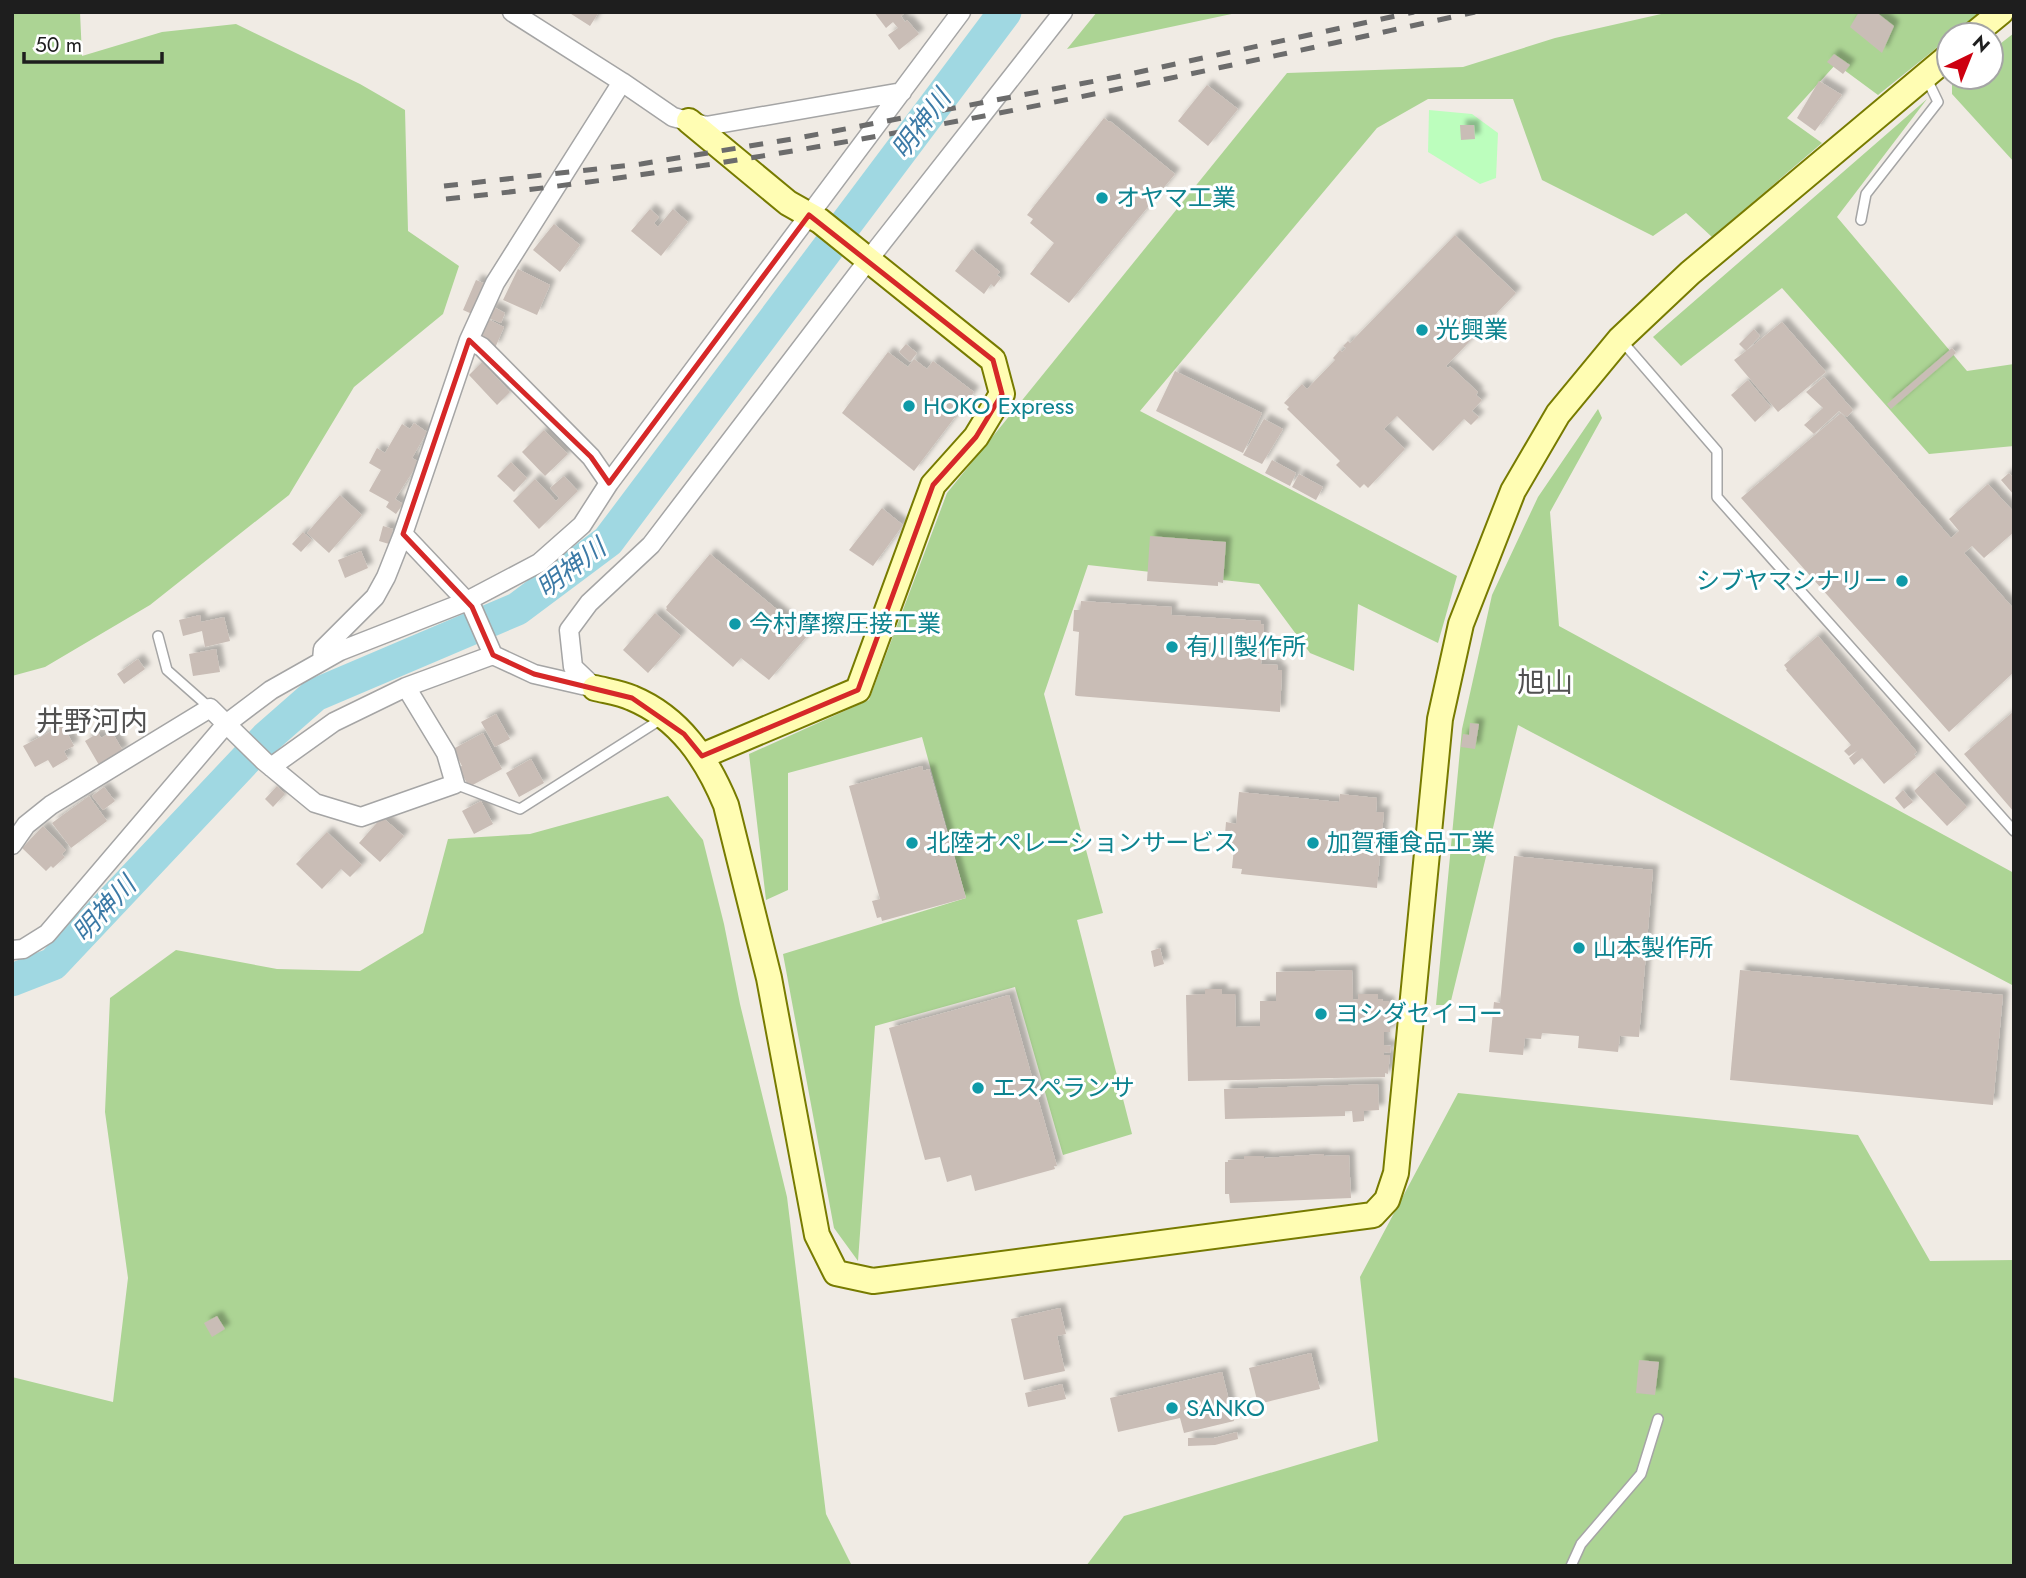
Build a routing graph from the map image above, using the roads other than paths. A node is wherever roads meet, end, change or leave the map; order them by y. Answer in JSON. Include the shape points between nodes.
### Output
{"nodes":[{"id":1,"x":512,"y":12,"type":"edge"},
{"id":2,"x":961,"y":12,"type":"edge"},
{"id":3,"x":1063,"y":12,"type":"edge"},
{"id":4,"x":1935,"y":68,"type":"edge"},
{"id":5,"x":1925,"y":76,"type":"junction"},
{"id":6,"x":622,"y":82,"type":"junction"},
{"id":7,"x":902,"y":92,"type":"junction"},
{"id":8,"x":690,"y":121,"type":"junction"},
{"id":9,"x":815,"y":218,"type":"junction"},
{"id":10,"x":1861,"y":220,"type":"dead end"},
{"id":11,"x":862,"y":254,"type":"junction"},
{"id":12,"x":1620,"y":339,"type":"junction"},
{"id":13,"x":469,"y":340,"type":"junction"},
{"id":14,"x":608,"y":483,"type":"junction"},
{"id":15,"x":403,"y":534,"type":"junction"},
{"id":16,"x":469,"y":605,"type":"junction"},
{"id":17,"x":158,"y":636,"type":"dead end"},
{"id":18,"x":493,"y":655,"type":"junction"},
{"id":19,"x":323,"y":660,"type":"junction"},
{"id":20,"x":406,"y":687,"type":"junction"},
{"id":21,"x":596,"y":688,"type":"junction"},
{"id":22,"x":210,"y":708,"type":"junction"},
{"id":23,"x":665,"y":717,"type":"junction"},
{"id":24,"x":232,"y":731,"type":"junction"},
{"id":25,"x":702,"y":756,"type":"junction"},
{"id":26,"x":267,"y":764,"type":"junction"},
{"id":27,"x":455,"y":784,"type":"junction"},
{"id":28,"x":2014,"y":831,"type":"edge"},
{"id":29,"x":12,"y":845,"type":"edge"},
{"id":30,"x":12,"y":950,"type":"edge"},
{"id":31,"x":1658,"y":1419,"type":"dead end"},
{"id":32,"x":1571,"y":1566,"type":"edge"}],
"edges":[{"from":1,"to":6,"type":"street"},
{"from":2,"to":7,"type":"street"},
{"from":3,"to":11,"type":"street"},
{"from":4,"to":5,"type":"street"},
{"from":5,"to":10,"type":"lane","via":[[1938,102],[1866,194]]},
{"from":5,"to":12,"type":"street","via":[[1690,273]]},
{"from":6,"to":8,"type":"street","via":[[673,117]]},
{"from":6,"to":13,"type":"street","via":[[495,283]]},
{"from":7,"to":8,"type":"street","via":[[706,126]]},
{"from":7,"to":9,"type":"street"},
{"from":8,"to":9,"type":"street","via":[[788,202]]},
{"from":9,"to":11,"type":"street"},
{"from":9,"to":14,"type":"street"},
{"from":11,"to":21,"type":"street","via":[[651,545],[589,603],[569,629],[573,667]]},
{"from":11,"to":25,"type":"street","via":[[993,360],[1002,394],[976,437],[933,485],[858,690]]},
{"from":12,"to":25,"type":"street","via":[[1558,414],[1513,491],[1461,624],[1440,719],[1396,1173],[1387,1200],[1373,1215],[873,1280],[836,1273],[817,1235],[769,978],[726,805]]},
{"from":12,"to":28,"type":"lane","via":[[1717,451],[1717,497]]},
{"from":13,"to":14,"type":"street","via":[[482,347],[591,457]]},
{"from":13,"to":15,"type":"street"},
{"from":14,"to":16,"type":"street","via":[[582,525],[539,563]]},
{"from":15,"to":16,"type":"street"},
{"from":15,"to":19,"type":"street","via":[[374,597],[323,649]]},
{"from":16,"to":18,"type":"street"},
{"from":16,"to":19,"type":"street"},
{"from":17,"to":22,"type":"lane","via":[[167,670]]},
{"from":18,"to":20,"type":"street"},
{"from":18,"to":21,"type":"street","via":[[534,674]]},
{"from":19,"to":24,"type":"street","via":[[271,690]]},
{"from":20,"to":26,"type":"street","via":[[334,722]]},
{"from":20,"to":27,"type":"street","via":[[446,753]]},
{"from":21,"to":23,"type":"street","via":[[632,698]]},
{"from":22,"to":24,"type":"street"},
{"from":22,"to":29,"type":"street","via":[[51,805],[26,825]]},
{"from":23,"to":25,"type":"street"},
{"from":23,"to":27,"type":"lane","via":[[520,809]]},
{"from":24,"to":26,"type":"street"},
{"from":24,"to":30,"type":"street","via":[[47,934],[23,949]]},
{"from":26,"to":27,"type":"street","via":[[315,803],[360,817]]},
{"from":31,"to":32,"type":"lane","via":[[1641,1475],[1581,1544]]}]}
